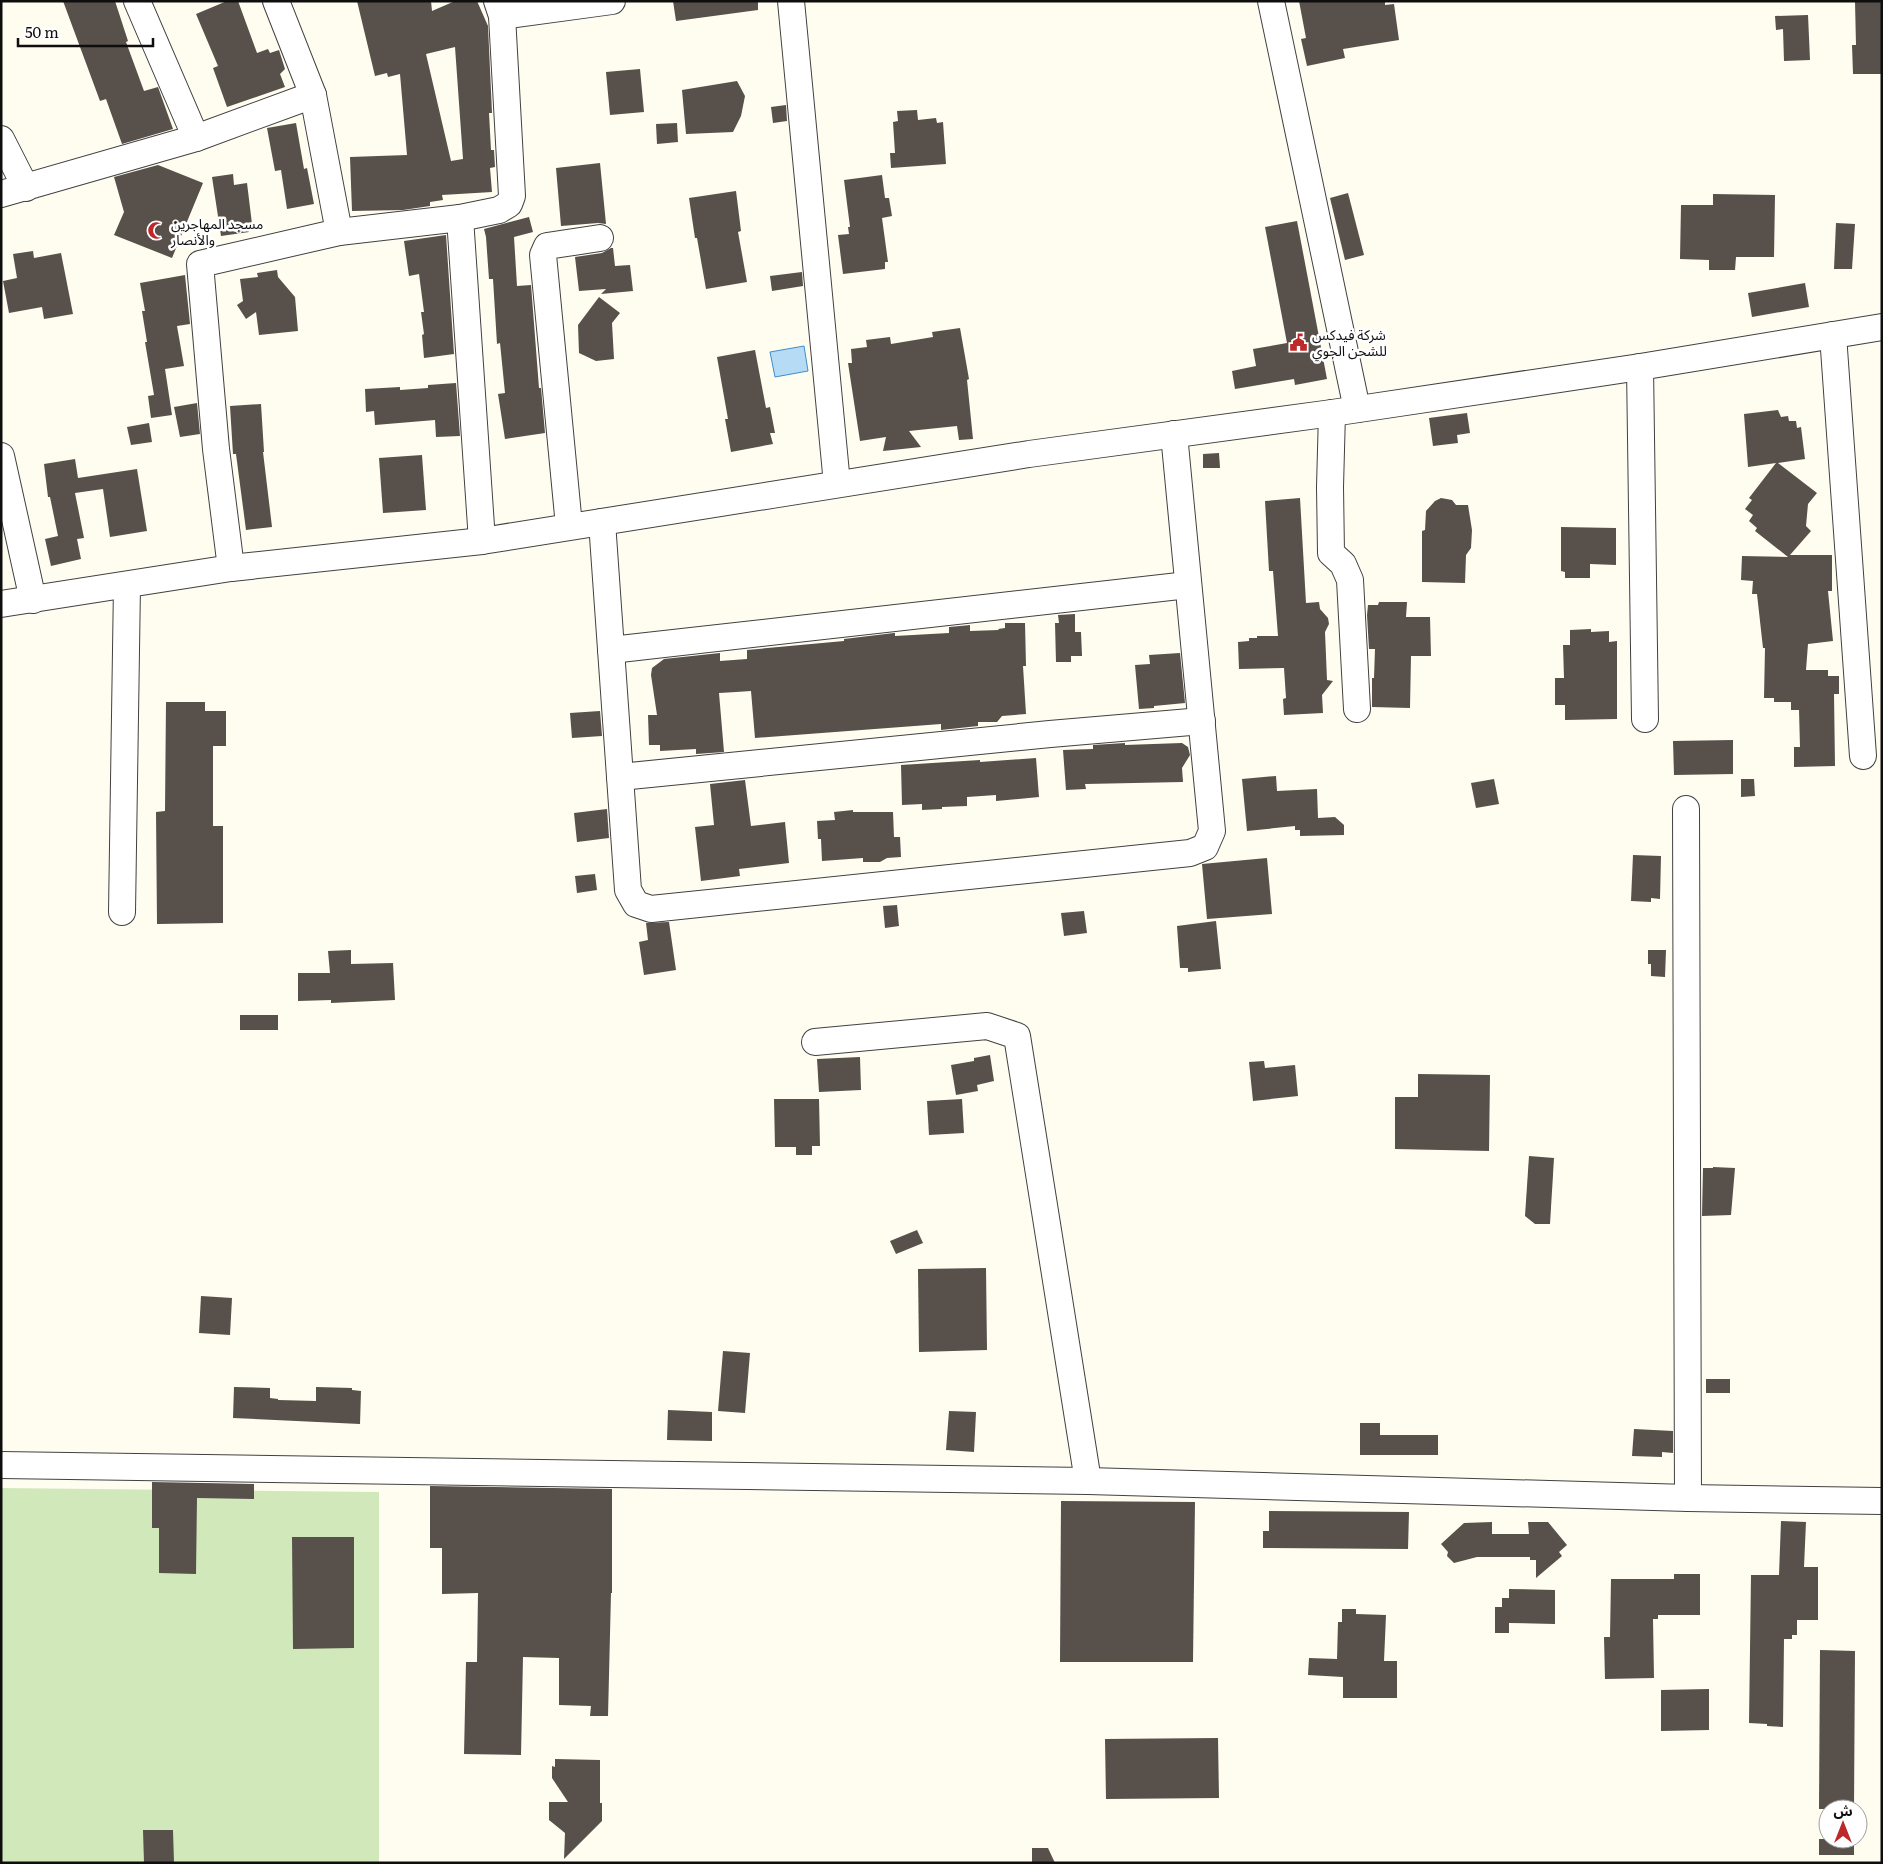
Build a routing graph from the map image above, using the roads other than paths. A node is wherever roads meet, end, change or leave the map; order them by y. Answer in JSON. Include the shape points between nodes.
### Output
{"nodes":[{"id":1,"x":136,"y":1,"type":"edge"},
{"id":2,"x":276,"y":1,"type":"edge"},
{"id":3,"x":612,"y":1,"type":"edge"},
{"id":4,"x":791,"y":1,"type":"edge"},
{"id":5,"x":1271,"y":1,"type":"edge"},
{"id":6,"x":499,"y":8,"type":"edge"},
{"id":7,"x":312,"y":95,"type":"junction"},
{"id":8,"x":196,"y":138,"type":"junction"},
{"id":9,"x":1,"y":139,"type":"edge"},
{"id":10,"x":26,"y":188,"type":"junction"},
{"id":11,"x":1,"y":194,"type":"edge"},
{"id":12,"x":460,"y":218,"type":"junction"},
{"id":13,"x":339,"y":232,"type":"junction"},
{"id":14,"x":600,"y":238,"type":"dead end"},
{"id":15,"x":1882,"y":327,"type":"edge"},
{"id":16,"x":1833,"y":335,"type":"junction"},
{"id":17,"x":1640,"y":367,"type":"junction"},
{"id":18,"x":1345,"y":411,"type":"junction"},
{"id":19,"x":1174,"y":434,"type":"junction"},
{"id":20,"x":1,"y":456,"type":"edge"},
{"id":21,"x":837,"y":484,"type":"junction"},
{"id":22,"x":602,"y":522,"type":"junction"},
{"id":23,"x":569,"y":526,"type":"junction"},
{"id":24,"x":482,"y":541,"type":"junction"},
{"id":25,"x":231,"y":568,"type":"junction"},
{"id":26,"x":127,"y":585,"type":"junction"},
{"id":27,"x":1188,"y":585,"type":"junction"},
{"id":28,"x":33,"y":600,"type":"junction"},
{"id":29,"x":1,"y":604,"type":"edge"},
{"id":30,"x":611,"y":650,"type":"junction"},
{"id":31,"x":1357,"y":709,"type":"dead end"},
{"id":32,"x":1644,"y":719,"type":"dead end"},
{"id":33,"x":1202,"y":721,"type":"junction"},
{"id":34,"x":1863,"y":756,"type":"dead end"},
{"id":35,"x":620,"y":777,"type":"junction"},
{"id":36,"x":1686,"y":809,"type":"dead end"},
{"id":37,"x":122,"y":912,"type":"dead end"},
{"id":38,"x":815,"y":1042,"type":"dead end"},
{"id":39,"x":1,"y":1465,"type":"edge"},
{"id":40,"x":1088,"y":1481,"type":"junction"},
{"id":41,"x":1688,"y":1498,"type":"junction"},
{"id":42,"x":1882,"y":1500,"type":"edge"}],
"edges":[{"from":1,"to":8,"type":"street"},
{"from":2,"to":7,"type":"street"},
{"from":3,"to":6,"type":"street"},
{"from":4,"to":21,"type":"street"},
{"from":5,"to":18,"type":"street"},
{"from":6,"to":12,"type":"street","via":[[512,196],[509,204],[500,210]]},
{"from":7,"to":8,"type":"street"},
{"from":7,"to":13,"type":"street"},
{"from":8,"to":10,"type":"street"},
{"from":9,"to":10,"type":"street"},
{"from":10,"to":11,"type":"street"},
{"from":12,"to":13,"type":"street"},
{"from":12,"to":24,"type":"street"},
{"from":13,"to":25,"type":"street","via":[[200,264],[216,449]]},
{"from":14,"to":23,"type":"street","via":[[547,246],[543,255]]},
{"from":15,"to":16,"type":"street"},
{"from":16,"to":17,"type":"street"},
{"from":16,"to":34,"type":"street"},
{"from":17,"to":18,"type":"street"},
{"from":17,"to":32,"type":"street"},
{"from":18,"to":19,"type":"street"},
{"from":18,"to":31,"type":"street","via":[[1330,487],[1331,553],[1343,564],[1350,580]]},
{"from":19,"to":21,"type":"street"},
{"from":19,"to":27,"type":"street"},
{"from":20,"to":28,"type":"street"},
{"from":21,"to":22,"type":"street"},
{"from":22,"to":23,"type":"street"},
{"from":22,"to":30,"type":"street"},
{"from":23,"to":24,"type":"street"},
{"from":24,"to":25,"type":"street"},
{"from":25,"to":26,"type":"street"},
{"from":26,"to":28,"type":"street"},
{"from":26,"to":37,"type":"street"},
{"from":27,"to":30,"type":"street"},
{"from":27,"to":33,"type":"street"},
{"from":28,"to":29,"type":"street"},
{"from":30,"to":35,"type":"street"},
{"from":33,"to":35,"type":"street"},
{"from":33,"to":35,"type":"street","via":[[1212,831],[1205,847],[1190,853],[651,909],[636,904],[628,890]]},
{"from":36,"to":41,"type":"street"},
{"from":38,"to":40,"type":"street","via":[[987,1026],[1017,1036]]},
{"from":39,"to":40,"type":"street"},
{"from":40,"to":41,"type":"street"},
{"from":41,"to":42,"type":"street"}]}
